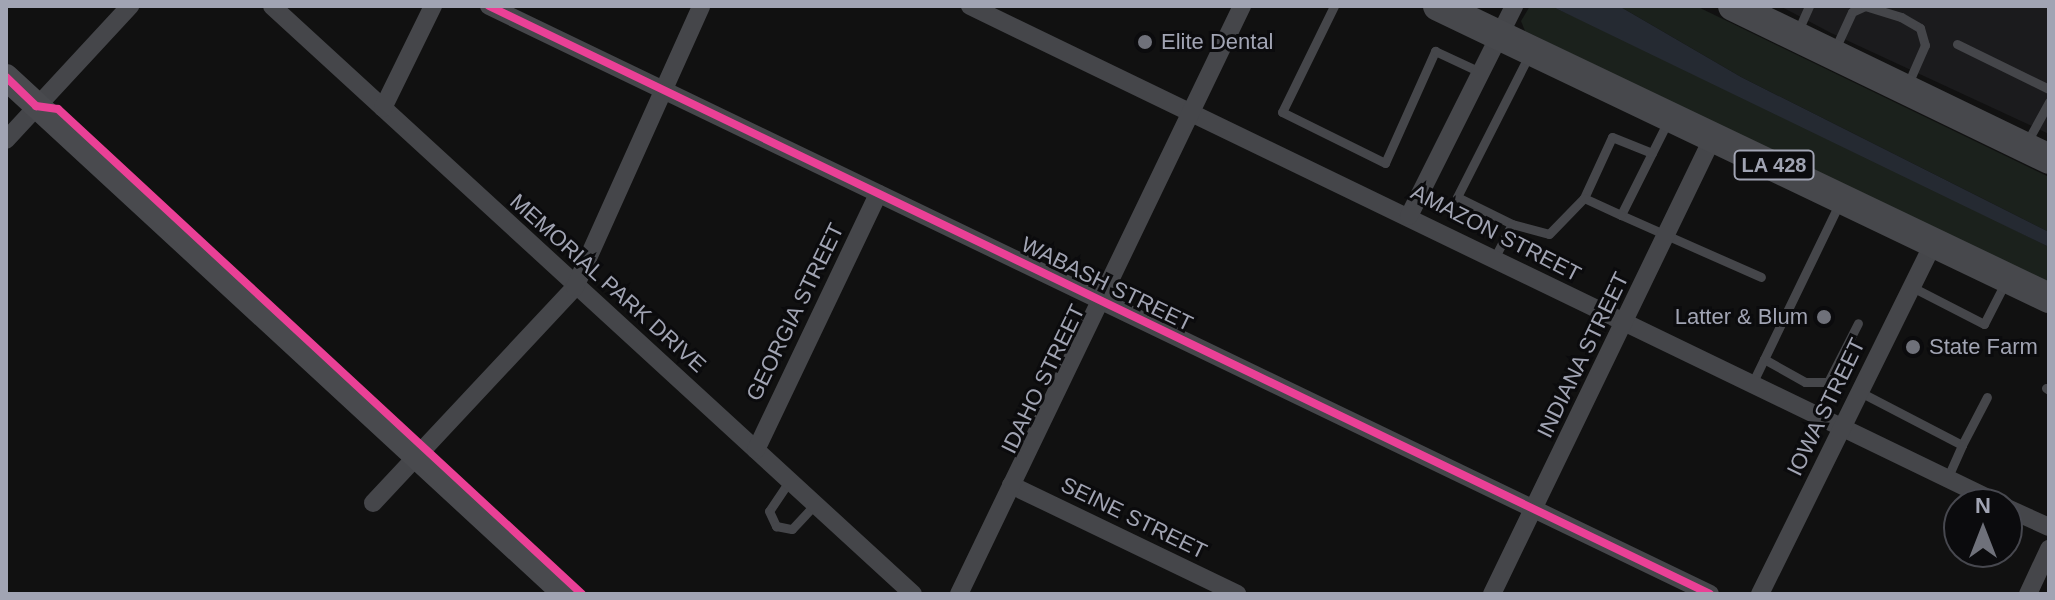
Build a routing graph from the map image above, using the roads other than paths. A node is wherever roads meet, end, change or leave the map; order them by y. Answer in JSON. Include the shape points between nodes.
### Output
{"nodes":[{"id":1,"x":130,"y":6,"type":"edge"},
{"id":2,"x":272,"y":6,"type":"edge"},
{"id":3,"x":433,"y":6,"type":"edge"},
{"id":4,"x":489,"y":6,"type":"edge"},
{"id":5,"x":701,"y":6,"type":"edge"},
{"id":6,"x":1242,"y":6,"type":"edge"},
{"id":7,"x":1334,"y":6,"type":"edge"},
{"id":8,"x":1438,"y":6,"type":"edge"},
{"id":9,"x":1514,"y":6,"type":"edge"},
{"id":10,"x":1733,"y":6,"type":"edge"},
{"id":11,"x":1809,"y":6,"type":"edge"},
{"id":12,"x":974,"y":7,"type":"edge"},
{"id":13,"x":1497,"y":36,"type":"junction"},
{"id":14,"x":1795,"y":36,"type":"junction"},
{"id":15,"x":1957,"y":44,"type":"dead end"},
{"id":16,"x":1532,"y":51,"type":"junction"},
{"id":17,"x":1833,"y":54,"type":"junction"},
{"id":18,"x":1480,"y":72,"type":"junction"},
{"id":19,"x":6,"y":77,"type":"edge"},
{"id":20,"x":663,"y":87,"type":"junction"},
{"id":21,"x":1905,"y":89,"type":"junction"},
{"id":22,"x":2049,"y":89,"type":"edge"},
{"id":23,"x":2049,"y":102,"type":"edge"},
{"id":24,"x":36,"y":106,"type":"junction"},
{"id":25,"x":383,"y":108,"type":"junction"},
{"id":26,"x":1190,"y":111,"type":"junction"},
{"id":27,"x":1671,"y":115,"type":"junction"},
{"id":28,"x":1714,"y":135,"type":"junction"},
{"id":29,"x":6,"y":140,"type":"edge"},
{"id":30,"x":1652,"y":153,"type":"junction"},
{"id":31,"x":2037,"y":153,"type":"edge"},
{"id":32,"x":878,"y":194,"type":"junction"},
{"id":33,"x":1584,"y":198,"type":"junction"},
{"id":34,"x":1842,"y":198,"type":"junction"},
{"id":35,"x":1621,"y":215,"type":"junction"},
{"id":36,"x":1409,"y":216,"type":"junction"},
{"id":37,"x":1512,"y":224,"type":"junction"},
{"id":38,"x":1667,"y":235,"type":"junction"},
{"id":39,"x":1934,"y":242,"type":"junction"},
{"id":40,"x":1494,"y":259,"type":"junction"},
{"id":41,"x":1761,"y":277,"type":"dead end"},
{"id":42,"x":2007,"y":278,"type":"junction"},
{"id":43,"x":575,"y":287,"type":"junction"},
{"id":44,"x":1912,"y":287,"type":"junction"},
{"id":45,"x":2049,"y":298,"type":"edge"},
{"id":46,"x":1101,"y":300,"type":"junction"},
{"id":47,"x":1858,"y":323,"type":"dead end"},
{"id":48,"x":1625,"y":325,"type":"junction"},
{"id":49,"x":1764,"y":359,"type":"junction"},
{"id":50,"x":1805,"y":382,"type":"junction"},
{"id":51,"x":1751,"y":386,"type":"junction"},
{"id":52,"x":1860,"y":392,"type":"junction"},
{"id":53,"x":1987,"y":397,"type":"dead end"},
{"id":54,"x":1796,"y":407,"type":"junction"},
{"id":55,"x":1842,"y":429,"type":"junction"},
{"id":56,"x":1962,"y":445,"type":"junction"},
{"id":57,"x":756,"y":450,"type":"junction"},
{"id":58,"x":419,"y":454,"type":"junction"},
{"id":59,"x":1946,"y":479,"type":"junction"},
{"id":60,"x":790,"y":480,"type":"junction"},
{"id":61,"x":1011,"y":485,"type":"junction"},
{"id":62,"x":1965,"y":488,"type":"edge"},
{"id":63,"x":373,"y":503,"type":"dead end"},
{"id":64,"x":815,"y":504,"type":"junction"},
{"id":65,"x":1534,"y":511,"type":"junction"},
{"id":66,"x":2023,"y":515,"type":"edge"},
{"id":67,"x":2049,"y":527,"type":"edge"},
{"id":68,"x":2049,"y":549,"type":"edge"},
{"id":69,"x":566,"y":594,"type":"edge"},
{"id":70,"x":913,"y":594,"type":"edge"},
{"id":71,"x":959,"y":594,"type":"edge"},
{"id":72,"x":1237,"y":594,"type":"edge"},
{"id":73,"x":1492,"y":594,"type":"edge"},
{"id":74,"x":1710,"y":594,"type":"edge"},
{"id":75,"x":1760,"y":594,"type":"edge"},
{"id":76,"x":2028,"y":594,"type":"edge"}],
"edges":[{"from":1,"to":24,"type":"street"},
{"from":2,"to":25,"type":"street","name":"MEMORIAL PARK DRIVE"},
{"from":3,"to":25,"type":"street"},
{"from":4,"to":20,"type":"street","name":"WABASH STREET"},
{"from":5,"to":20,"type":"street"},
{"from":6,"to":26,"type":"street","name":"IDAHO STREET"},
{"from":7,"to":18,"type":"lane","via":[[1282,112],[1385,163],[1435,51]]},
{"from":8,"to":13,"type":"main road","number":"LA 428"},
{"from":9,"to":13,"type":"street"},
{"from":10,"to":14,"type":"main road"},
{"from":11,"to":14,"type":"lane"},
{"from":12,"to":26,"type":"street","name":"AMAZON STREET"},
{"from":13,"to":16,"type":"main road","number":"LA 428"},
{"from":13,"to":18,"type":"street"},
{"from":14,"to":17,"type":"main road"},
{"from":15,"to":22,"type":"lane"},
{"from":16,"to":27,"type":"main road","number":"LA 428"},
{"from":16,"to":37,"type":"lane","via":[[1457,197]]},
{"from":17,"to":21,"type":"main road"},
{"from":17,"to":21,"type":"lane","via":[[1852,12],[1865,6],[1901,17],[1920,28],[1925,45]]},
{"from":18,"to":36,"type":"street"},
{"from":19,"to":24,"type":"street"},
{"from":20,"to":32,"type":"street","name":"WABASH STREET"},
{"from":20,"to":43,"type":"street"},
{"from":21,"to":31,"type":"main road"},
{"from":23,"to":31,"type":"lane"},
{"from":24,"to":29,"type":"street"},
{"from":24,"to":58,"type":"street"},
{"from":25,"to":43,"type":"street","name":"MEMORIAL PARK DRIVE"},
{"from":26,"to":36,"type":"street","name":"AMAZON STREET"},
{"from":26,"to":46,"type":"street","name":"IDAHO STREET"},
{"from":27,"to":28,"type":"main road","number":"LA 428"},
{"from":27,"to":30,"type":"lane"},
{"from":28,"to":34,"type":"main road","number":"LA 428"},
{"from":28,"to":38,"type":"street","name":"INDIANA STREET"},
{"from":30,"to":33,"type":"lane","via":[[1612,137]]},
{"from":30,"to":35,"type":"lane"},
{"from":32,"to":46,"type":"street","name":"WABASH STREET"},
{"from":32,"to":57,"type":"street","name":"GEORGIA STREET"},
{"from":33,"to":35,"type":"lane"},
{"from":33,"to":37,"type":"lane","via":[[1549,234]]},
{"from":34,"to":39,"type":"main road","number":"LA 428"},
{"from":34,"to":49,"type":"lane"},
{"from":35,"to":38,"type":"lane"},
{"from":36,"to":40,"type":"street","name":"AMAZON STREET"},
{"from":37,"to":40,"type":"lane"},
{"from":38,"to":41,"type":"lane"},
{"from":38,"to":48,"type":"street","name":"INDIANA STREET"},
{"from":39,"to":42,"type":"main road","number":"LA 428"},
{"from":39,"to":44,"type":"street","name":"IOWA STREET"},
{"from":40,"to":48,"type":"street","name":"AMAZON STREET"},
{"from":42,"to":44,"type":"lane","via":[[1984,324]]},
{"from":42,"to":45,"type":"main road","number":"LA 428"},
{"from":43,"to":57,"type":"street","name":"MEMORIAL PARK DRIVE"},
{"from":43,"to":58,"type":"street"},
{"from":44,"to":52,"type":"street","name":"IOWA STREET"},
{"from":46,"to":61,"type":"street","name":"IDAHO STREET"},
{"from":46,"to":65,"type":"street","name":"WABASH STREET"},
{"from":47,"to":50,"type":"lane","via":[[1828,382]]},
{"from":48,"to":51,"type":"street","name":"AMAZON STREET"},
{"from":48,"to":65,"type":"street","name":"INDIANA STREET"},
{"from":49,"to":50,"type":"lane"},
{"from":49,"to":51,"type":"lane"},
{"from":50,"to":54,"type":"lane"},
{"from":51,"to":54,"type":"street","name":"AMAZON STREET"},
{"from":52,"to":55,"type":"street","name":"IOWA STREET"},
{"from":52,"to":56,"type":"lane"},
{"from":53,"to":56,"type":"lane"},
{"from":54,"to":55,"type":"street","name":"AMAZON STREET"},
{"from":55,"to":59,"type":"street","name":"AMAZON STREET"},
{"from":55,"to":75,"type":"street","name":"IOWA STREET"},
{"from":56,"to":59,"type":"lane"},
{"from":57,"to":60,"type":"street","name":"MEMORIAL PARK DRIVE"},
{"from":58,"to":63,"type":"street"},
{"from":58,"to":69,"type":"street"},
{"from":59,"to":62,"type":"street","name":"AMAZON STREET"},
{"from":60,"to":64,"type":"street","name":"MEMORIAL PARK DRIVE"},
{"from":60,"to":64,"type":"lane","via":[[769,511],[776,526],[792,529]]},
{"from":61,"to":71,"type":"street","name":"IDAHO STREET"},
{"from":61,"to":72,"type":"street","name":"SEINE STREET"},
{"from":64,"to":70,"type":"street","name":"MEMORIAL PARK DRIVE"},
{"from":65,"to":73,"type":"street","name":"INDIANA STREET"},
{"from":65,"to":74,"type":"street","name":"WABASH STREET"},
{"from":66,"to":67,"type":"street"},
{"from":68,"to":76,"type":"street"}]}
